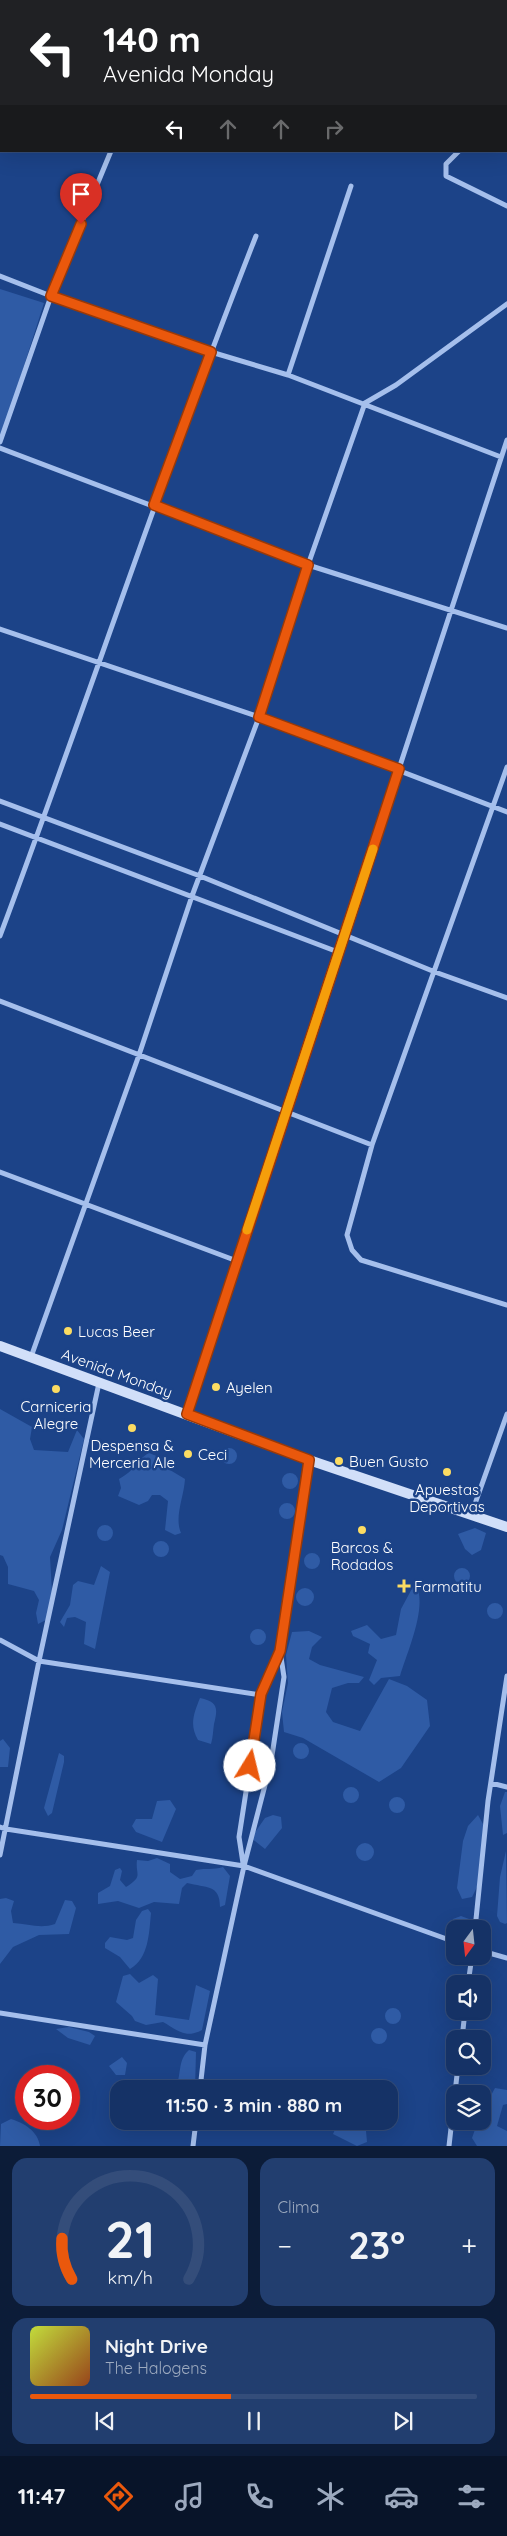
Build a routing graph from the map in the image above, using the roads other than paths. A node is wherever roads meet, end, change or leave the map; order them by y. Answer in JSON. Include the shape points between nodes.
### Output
{"nodes":[{"id":1,"x":111,"y":152,"type":"edge"},
{"id":2,"x":457,"y":152,"type":"edge"},
{"id":3,"x":351,"y":186,"type":"dead end"},
{"id":4,"x":507,"y":206,"type":"edge"},
{"id":5,"x":256,"y":236,"type":"dead end"},
{"id":6,"x":0,"y":276,"type":"edge"},
{"id":7,"x":51,"y":296,"type":"junction"},
{"id":8,"x":507,"y":304,"type":"edge"},
{"id":9,"x":211,"y":352,"type":"junction"},
{"id":10,"x":288,"y":375,"type":"junction"},
{"id":11,"x":365,"y":403,"type":"junction"},
{"id":12,"x":507,"y":440,"type":"edge"},
{"id":13,"x":0,"y":442,"type":"edge"},
{"id":14,"x":0,"y":448,"type":"edge"},
{"id":15,"x":501,"y":457,"type":"junction"},
{"id":16,"x":154,"y":505,"type":"junction"},
{"id":17,"x":308,"y":565,"type":"junction"},
{"id":18,"x":450,"y":610,"type":"junction"},
{"id":19,"x":507,"y":628,"type":"edge"},
{"id":20,"x":0,"y":629,"type":"edge"},
{"id":21,"x":99,"y":663,"type":"junction"},
{"id":22,"x":259,"y":717,"type":"junction"},
{"id":23,"x":507,"y":767,"type":"edge"},
{"id":24,"x":399,"y":769,"type":"junction"},
{"id":25,"x":0,"y":800,"type":"edge"},
{"id":26,"x":493,"y":807,"type":"junction"},
{"id":27,"x":507,"y":812,"type":"edge"},
{"id":28,"x":44,"y":818,"type":"junction"},
{"id":29,"x":0,"y":824,"type":"edge"},
{"id":30,"x":36,"y":838,"type":"junction"},
{"id":31,"x":200,"y":876,"type":"junction"},
{"id":32,"x":192,"y":896,"type":"junction"},
{"id":33,"x":344,"y":935,"type":"junction"},
{"id":34,"x":0,"y":936,"type":"edge"},
{"id":35,"x":338,"y":952,"type":"junction"},
{"id":36,"x":435,"y":972,"type":"junction"},
{"id":37,"x":507,"y":998,"type":"edge"},
{"id":38,"x":0,"y":1001,"type":"edge"},
{"id":39,"x":139,"y":1055,"type":"junction"},
{"id":40,"x":286,"y":1112,"type":"junction"},
{"id":41,"x":372,"y":1145,"type":"junction"},
{"id":42,"x":0,"y":1172,"type":"edge"},
{"id":43,"x":86,"y":1204,"type":"junction"},
{"id":44,"x":237,"y":1261,"type":"junction"},
{"id":45,"x":507,"y":1305,"type":"edge"},
{"id":46,"x":0,"y":1346,"type":"edge"},
{"id":47,"x":31,"y":1357,"type":"junction"},
{"id":48,"x":100,"y":1382,"type":"junction"},
{"id":49,"x":187,"y":1414,"type":"junction"},
{"id":50,"x":507,"y":1414,"type":"edge"},
{"id":51,"x":309,"y":1460,"type":"junction"},
{"id":52,"x":471,"y":1515,"type":"junction"},
{"id":53,"x":507,"y":1527,"type":"edge"},
{"id":54,"x":0,"y":1640,"type":"edge"},
{"id":55,"x":280,"y":1651,"type":"junction"},
{"id":56,"x":39,"y":1661,"type":"junction"},
{"id":57,"x":507,"y":1676,"type":"edge"},
{"id":58,"x":261,"y":1694,"type":"junction"},
{"id":59,"x":491,"y":1783,"type":"junction"},
{"id":60,"x":507,"y":1786,"type":"edge"},
{"id":61,"x":0,"y":1826,"type":"edge"},
{"id":62,"x":6,"y":1830,"type":"junction"},
{"id":63,"x":0,"y":1855,"type":"edge"},
{"id":64,"x":244,"y":1866,"type":"junction"},
{"id":65,"x":476,"y":1920,"type":"edge"},
{"id":66,"x":446,"y":1939,"type":"edge"},
{"id":67,"x":491,"y":1954,"type":"edge"},
{"id":68,"x":507,"y":1958,"type":"edge"},
{"id":69,"x":0,"y":2013,"type":"edge"},
{"id":70,"x":205,"y":2045,"type":"junction"},
{"id":71,"x":457,"y":2075,"type":"edge"},
{"id":72,"x":201,"y":2080,"type":"edge"},
{"id":73,"x":195,"y":2130,"type":"edge"},
{"id":74,"x":192,"y":2146,"type":"edge"},
{"id":75,"x":448,"y":2146,"type":"edge"}],
"edges":[{"from":1,"to":7,"type":"street"},
{"from":2,"to":4,"type":"street","via":[[446,164],[446,176]]},
{"from":3,"to":10,"type":"street"},
{"from":5,"to":9,"type":"street"},
{"from":6,"to":7,"type":"street"},
{"from":7,"to":9,"type":"street"},
{"from":7,"to":13,"type":"street"},
{"from":8,"to":11,"type":"street","via":[[396,385]]},
{"from":9,"to":10,"type":"street"},
{"from":9,"to":16,"type":"street"},
{"from":10,"to":11,"type":"street"},
{"from":11,"to":15,"type":"street"},
{"from":11,"to":17,"type":"street"},
{"from":12,"to":15,"type":"street"},
{"from":14,"to":16,"type":"street"},
{"from":15,"to":18,"type":"street"},
{"from":16,"to":17,"type":"street"},
{"from":16,"to":21,"type":"street"},
{"from":17,"to":18,"type":"street"},
{"from":17,"to":22,"type":"street"},
{"from":18,"to":19,"type":"street"},
{"from":18,"to":24,"type":"street"},
{"from":20,"to":21,"type":"street"},
{"from":21,"to":22,"type":"street"},
{"from":21,"to":28,"type":"street"},
{"from":22,"to":24,"type":"street"},
{"from":22,"to":31,"type":"street"},
{"from":23,"to":26,"type":"street"},
{"from":24,"to":26,"type":"street"},
{"from":24,"to":33,"type":"street"},
{"from":25,"to":28,"type":"street"},
{"from":26,"to":27,"type":"street"},
{"from":26,"to":36,"type":"street"},
{"from":28,"to":30,"type":"street"},
{"from":28,"to":31,"type":"street"},
{"from":29,"to":30,"type":"street"},
{"from":30,"to":32,"type":"street"},
{"from":30,"to":34,"type":"street"},
{"from":31,"to":32,"type":"street"},
{"from":31,"to":33,"type":"street"},
{"from":32,"to":35,"type":"street"},
{"from":32,"to":39,"type":"street"},
{"from":33,"to":35,"type":"street"},
{"from":33,"to":36,"type":"street"},
{"from":35,"to":40,"type":"street"},
{"from":36,"to":37,"type":"street"},
{"from":36,"to":41,"type":"street"},
{"from":38,"to":39,"type":"street"},
{"from":39,"to":40,"type":"street"},
{"from":39,"to":43,"type":"street"},
{"from":40,"to":41,"type":"street"},
{"from":40,"to":44,"type":"street"},
{"from":41,"to":45,"type":"street","via":[[347,1235],[352,1250],[361,1260]]},
{"from":42,"to":43,"type":"street"},
{"from":43,"to":44,"type":"street"},
{"from":43,"to":47,"type":"street"},
{"from":44,"to":49,"type":"street"},
{"from":46,"to":47,"type":"main road","name":"Avenida Monday"},
{"from":47,"to":48,"type":"main road","name":"Avenida Monday"},
{"from":48,"to":49,"type":"main road","name":"Avenida Monday"},
{"from":48,"to":56,"type":"street"},
{"from":49,"to":51,"type":"main road","name":"Avenida Monday"},
{"from":50,"to":52,"type":"street"},
{"from":51,"to":52,"type":"main road","name":"Avenida Monday"},
{"from":51,"to":55,"type":"street"},
{"from":52,"to":53,"type":"main road","name":"Avenida Monday"},
{"from":54,"to":56,"type":"street"},
{"from":55,"to":58,"type":"street"},
{"from":55,"to":64,"type":"street","via":[[283,1695],[271,1762]]},
{"from":56,"to":58,"type":"street"},
{"from":56,"to":62,"type":"street"},
{"from":57,"to":59,"type":"street"},
{"from":58,"to":64,"type":"street","via":[[239,1837]]},
{"from":59,"to":60,"type":"street"},
{"from":59,"to":65,"type":"street"},
{"from":61,"to":62,"type":"street"},
{"from":62,"to":63,"type":"street"},
{"from":62,"to":64,"type":"street"},
{"from":64,"to":66,"type":"street"},
{"from":64,"to":70,"type":"street"},
{"from":67,"to":68,"type":"street"},
{"from":69,"to":70,"type":"street"},
{"from":70,"to":72,"type":"street"},
{"from":71,"to":75,"type":"street"},
{"from":73,"to":74,"type":"street"}]}
